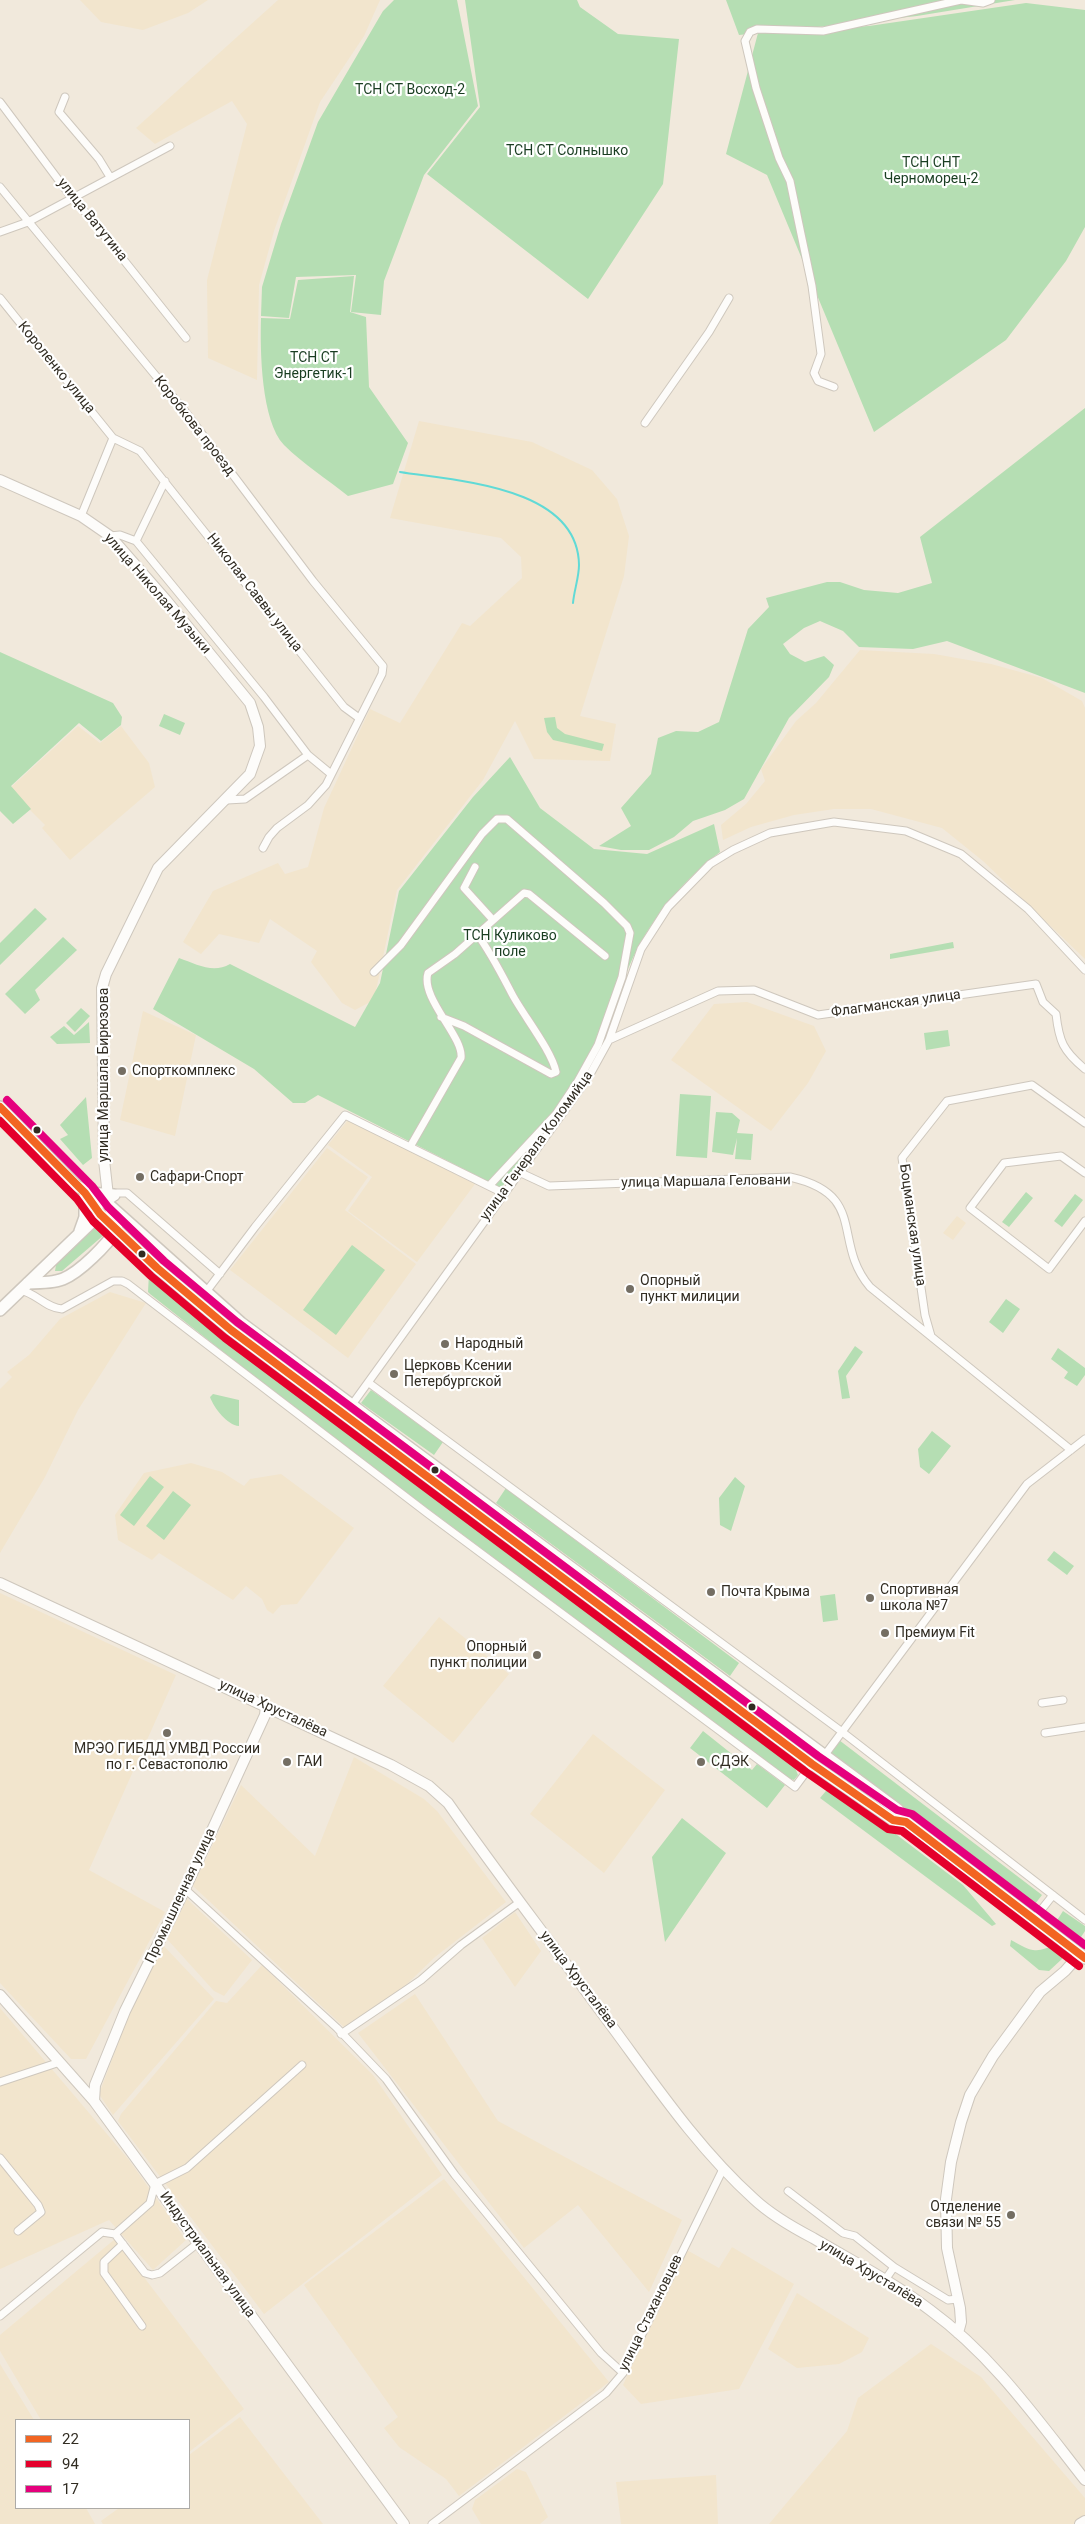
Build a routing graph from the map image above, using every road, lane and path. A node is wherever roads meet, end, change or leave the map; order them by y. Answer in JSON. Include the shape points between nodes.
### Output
{"nodes":[{"id":1,"x":991,"y":0,"type":"edge"},
{"id":2,"x":65,"y":97,"type":"dead end"},
{"id":3,"x":0,"y":102,"type":"edge"},
{"id":4,"x":170,"y":146,"type":"dead end"},
{"id":5,"x":110,"y":176,"type":"junction"},
{"id":6,"x":0,"y":187,"type":"edge"},
{"id":7,"x":72,"y":198,"type":"junction"},
{"id":8,"x":28,"y":222,"type":"junction"},
{"id":9,"x":0,"y":232,"type":"edge"},
{"id":10,"x":0,"y":298,"type":"edge"},
{"id":11,"x":729,"y":298,"type":"dead end"},
{"id":12,"x":186,"y":338,"type":"dead end"},
{"id":13,"x":834,"y":387,"type":"dead end"},
{"id":14,"x":645,"y":423,"type":"dead end"},
{"id":15,"x":113,"y":438,"type":"junction"},
{"id":16,"x":152,"y":464,"type":"joint"},
{"id":17,"x":0,"y":480,"type":"edge"},
{"id":18,"x":165,"y":481,"type":"junction"},
{"id":19,"x":81,"y":516,"type":"junction"},
{"id":20,"x":110,"y":536,"type":"junction"},
{"id":21,"x":136,"y":541,"type":"junction"},
{"id":22,"x":359,"y":718,"type":"junction"},
{"id":23,"x":258,"y":727,"type":"joint"},
{"id":24,"x":308,"y":755,"type":"junction"},
{"id":25,"x":331,"y":774,"type":"junction"},
{"id":26,"x":226,"y":800,"type":"junction"},
{"id":27,"x":263,"y":848,"type":"dead end"},
{"id":28,"x":475,"y":867,"type":"dead end"},
{"id":29,"x":493,"y":920,"type":"junction"},
{"id":30,"x":477,"y":934,"type":"junction"},
{"id":31,"x":605,"y":956,"type":"dead end"},
{"id":32,"x":1085,"y":970,"type":"edge"},
{"id":33,"x":374,"y":972,"type":"dead end"},
{"id":34,"x":440,"y":1017,"type":"junction"},
{"id":35,"x":608,"y":1040,"type":"junction"},
{"id":36,"x":1085,"y":1069,"type":"edge"},
{"id":37,"x":0,"y":1107,"type":"edge"},
{"id":38,"x":1085,"y":1123,"type":"edge"},
{"id":39,"x":410,"y":1147,"type":"junction"},
{"id":40,"x":104,"y":1160,"type":"junction"},
{"id":41,"x":521,"y":1173,"type":"junction"},
{"id":42,"x":1085,"y":1173,"type":"edge"},
{"id":43,"x":489,"y":1186,"type":"junction"},
{"id":44,"x":85,"y":1193,"type":"junction"},
{"id":45,"x":503,"y":1193,"type":"junction"},
{"id":46,"x":108,"y":1202,"type":"junction"},
{"id":47,"x":1085,"y":1221,"type":"edge"},
{"id":48,"x":117,"y":1230,"type":"junction"},
{"id":49,"x":77,"y":1238,"type":"junction"},
{"id":50,"x":50,"y":1264,"type":"junction"},
{"id":51,"x":220,"y":1274,"type":"junction"},
{"id":52,"x":64,"y":1279,"type":"junction"},
{"id":53,"x":24,"y":1287,"type":"junction"},
{"id":54,"x":206,"y":1292,"type":"junction"},
{"id":55,"x":0,"y":1310,"type":"edge"},
{"id":56,"x":931,"y":1336,"type":"junction"},
{"id":57,"x":369,"y":1383,"type":"junction"},
{"id":58,"x":351,"y":1406,"type":"junction"},
{"id":59,"x":1085,"y":1439,"type":"edge"},
{"id":60,"x":1071,"y":1450,"type":"junction"},
{"id":61,"x":0,"y":1582,"type":"edge"},
{"id":62,"x":1063,"y":1700,"type":"dead end"},
{"id":63,"x":1042,"y":1703,"type":"dead end"},
{"id":64,"x":266,"y":1706,"type":"junction"},
{"id":65,"x":1085,"y":1727,"type":"edge"},
{"id":66,"x":842,"y":1731,"type":"junction"},
{"id":67,"x":1045,"y":1733,"type":"dead end"},
{"id":68,"x":824,"y":1756,"type":"junction"},
{"id":69,"x":812,"y":1764,"type":"junction"},
{"id":70,"x":906,"y":1822,"type":"junction"},
{"id":71,"x":185,"y":1889,"type":"junction"},
{"id":72,"x":1053,"y":1895,"type":"junction"},
{"id":73,"x":520,"y":1902,"type":"junction"},
{"id":74,"x":1034,"y":1919,"type":"junction"},
{"id":75,"x":1085,"y":1920,"type":"edge"},
{"id":76,"x":1083,"y":1953,"type":"edge"},
{"id":77,"x":0,"y":1995,"type":"edge"},
{"id":78,"x":341,"y":2034,"type":"junction"},
{"id":79,"x":60,"y":2062,"type":"junction"},
{"id":80,"x":302,"y":2066,"type":"dead end"},
{"id":81,"x":75,"y":2078,"type":"junction"},
{"id":82,"x":0,"y":2082,"type":"edge"},
{"id":83,"x":95,"y":2085,"type":"junction"},
{"id":84,"x":94,"y":2101,"type":"junction"},
{"id":85,"x":0,"y":2158,"type":"edge"},
{"id":86,"x":723,"y":2169,"type":"junction"},
{"id":87,"x":156,"y":2184,"type":"junction"},
{"id":88,"x":788,"y":2191,"type":"dead end"},
{"id":89,"x":167,"y":2200,"type":"junction"},
{"id":90,"x":150,"y":2203,"type":"junction"},
{"id":91,"x":18,"y":2231,"type":"dead end"},
{"id":92,"x":115,"y":2234,"type":"junction"},
{"id":93,"x":123,"y":2244,"type":"junction"},
{"id":94,"x":198,"y":2244,"type":"junction"},
{"id":95,"x":894,"y":2267,"type":"junction"},
{"id":96,"x":885,"y":2280,"type":"junction"},
{"id":97,"x":958,"y":2299,"type":"junction"},
{"id":98,"x":0,"y":2316,"type":"edge"},
{"id":99,"x":142,"y":2326,"type":"dead end"},
{"id":100,"x":958,"y":2333,"type":"junction"},
{"id":101,"x":622,"y":2373,"type":"junction"},
{"id":102,"x":1085,"y":2480,"type":"edge"},
{"id":103,"x":1085,"y":2521,"type":"edge"},
{"id":104,"x":404,"y":2524,"type":"edge"},
{"id":105,"x":432,"y":2524,"type":"edge"},
{"id":106,"x":1080,"y":2524,"type":"edge"}],
"edges":[{"from":1,"to":13,"type":"street","via":[[983,3],[962,0],[823,31],[757,29],[750,32],[745,41],[756,88],[790,181],[812,286],[820,354],[814,373],[818,381]]},
{"from":2,"to":5,"type":"street","via":[[59,112]]},
{"from":3,"to":7,"type":"street","name":"улица Ватутина"},
{"from":4,"to":5,"type":"street"},
{"from":5,"to":7,"type":"street"},
{"from":6,"to":8,"type":"street","name":"Коробкова проезд"},
{"from":7,"to":8,"type":"street"},
{"from":7,"to":12,"type":"street","name":"улица Ватутина"},
{"from":8,"to":9,"type":"street"},
{"from":8,"to":22,"type":"street","name":"Коробкова проезд","via":[[184,410],[312,581],[383,669]]},
{"from":10,"to":15,"type":"street","name":"Короленко улица"},
{"from":11,"to":14,"type":"street"},
{"from":15,"to":16,"type":"street","name":"Короленко улица","via":[[140,451]]},
{"from":15,"to":19,"type":"street"},
{"from":16,"to":18,"type":"street","name":"Николая Саввы улица"},
{"from":17,"to":19,"type":"main road","name":"улица Николая Музыки"},
{"from":18,"to":21,"type":"street"},
{"from":18,"to":22,"type":"street","name":"Николая Саввы улица","via":[[338,699]]},
{"from":19,"to":20,"type":"main road","name":"улица Николая Музыки"},
{"from":20,"to":21,"type":"street"},
{"from":20,"to":23,"type":"main road","name":"улица Николая Музыки","via":[[250,703]]},
{"from":21,"to":24,"type":"street"},
{"from":22,"to":25,"type":"street"},
{"from":23,"to":26,"type":"main road","name":"улица Маршала Бирюзова","via":[[260,746],[255,765]]},
{"from":24,"to":25,"type":"street"},
{"from":24,"to":26,"type":"street","via":[[245,799]]},
{"from":25,"to":27,"type":"street","via":[[320,794],[277,828]]},
{"from":26,"to":40,"type":"main road","name":"улица Маршала Бирюзова","via":[[158,868],[106,974],[101,999]]},
{"from":28,"to":29,"type":"street","via":[[464,888]]},
{"from":29,"to":30,"type":"street"},
{"from":29,"to":31,"type":"street","via":[[521,894],[530,894]]},
{"from":30,"to":34,"type":"street","via":[[427,975]]},
{"from":30,"to":34,"type":"street","via":[[502,971],[556,1073],[551,1074],[464,1026]]},
{"from":32,"to":35,"type":"street","name":"улица Генерала Коломийца","via":[[1028,909],[961,854],[906,831],[834,822],[770,833],[733,850],[701,872],[668,907],[641,949]]},
{"from":33,"to":43,"type":"street","via":[[401,945],[482,834],[497,819],[507,819],[604,903],[629,929],[622,977],[598,1045],[556,1114]]},
{"from":34,"to":39,"type":"street","via":[[459,1043],[461,1058]]},
{"from":35,"to":36,"type":"street","name":"Флагманская улица","via":[[718,991],[754,990],[818,1014],[1036,984],[1044,1002],[1056,1014],[1059,1040],[1071,1058]]},
{"from":35,"to":41,"type":"street","name":"улица Генерала Коломийца","via":[[588,1078]]},
{"from":37,"to":44,"type":"main road"},
{"from":38,"to":56,"type":"street","name":"Боцманская улица","via":[[1032,1085],[947,1101],[902,1158],[925,1315]]},
{"from":39,"to":43,"type":"street"},
{"from":39,"to":51,"type":"street","via":[[345,1115]]},
{"from":40,"to":44,"type":"main road","via":[[100,1183]]},
{"from":40,"to":46,"type":"main road","name":"улица Маршала Бирюзова"},
{"from":41,"to":45,"type":"street","name":"улица Генерала Коломийца"},
{"from":41,"to":56,"type":"street","name":"улица Маршала Геловани","via":[[549,1186],[753,1178],[806,1181],[831,1194],[840,1205],[864,1280]]},
{"from":42,"to":47,"type":"street","via":[[1061,1156],[1004,1162],[970,1208],[1049,1269]]},
{"from":43,"to":45,"type":"street"},
{"from":44,"to":46,"type":"main road"},
{"from":44,"to":46,"type":"main road"},
{"from":44,"to":49,"type":"main road","via":[[86,1217]]},
{"from":45,"to":57,"type":"street","name":"улица Генерала Коломийца"},
{"from":46,"to":48,"type":"main road"},
{"from":46,"to":49,"type":"main road"},
{"from":46,"to":51,"type":"street","via":[[127,1193]]},
{"from":46,"to":54,"type":"main road","via":[[138,1233]]},
{"from":48,"to":52,"type":"main road","via":[[111,1240]]},
{"from":48,"to":69,"type":"main road","via":[[231,1330]]},
{"from":49,"to":50,"type":"main road"},
{"from":50,"to":52,"type":"main road","via":[[53,1275]]},
{"from":50,"to":53,"type":"main road"},
{"from":51,"to":54,"type":"street"},
{"from":52,"to":53,"type":"main road"},
{"from":53,"to":55,"type":"main road"},
{"from":53,"to":69,"type":"street","via":[[44,1302],[62,1309],[114,1281],[122,1280],[426,1513],[795,1787]]},
{"from":54,"to":58,"type":"main road","via":[[241,1323]]},
{"from":56,"to":60,"type":"street","name":"улица Маршала Геловани"},
{"from":57,"to":58,"type":"street","name":"улица Генерала Коломийца"},
{"from":57,"to":66,"type":"street"},
{"from":58,"to":68,"type":"main road"},
{"from":59,"to":60,"type":"street"},
{"from":60,"to":66,"type":"street","via":[[1026,1484]]},
{"from":61,"to":64,"type":"main road","name":"улица Хрусталёва"},
{"from":62,"to":63,"type":"street"},
{"from":64,"to":71,"type":"main road","name":"Промышленная улица","via":[[263,1720]]},
{"from":64,"to":73,"type":"main road","name":"улица Хрусталёва","via":[[429,1786],[448,1803]]},
{"from":65,"to":67,"type":"street"},
{"from":66,"to":68,"type":"street"},
{"from":66,"to":72,"type":"street"},
{"from":68,"to":70,"type":"main road","via":[[898,1810]]},
{"from":69,"to":70,"type":"main road","via":[[892,1820]]},
{"from":70,"to":74,"type":"main road"},
{"from":71,"to":78,"type":"street"},
{"from":71,"to":83,"type":"main road","name":"Промышленная улица","via":[[125,2011]]},
{"from":72,"to":74,"type":"street"},
{"from":72,"to":75,"type":"street"},
{"from":73,"to":78,"type":"street","via":[[461,1945],[422,1980]]},
{"from":73,"to":86,"type":"main road","name":"улица Хрусталёва","via":[[704,2149]]},
{"from":74,"to":76,"type":"main road"},
{"from":76,"to":97,"type":"main road","via":[[1040,1992],[993,2056],[970,2095],[950,2162],[946,2199],[947,2248]]},
{"from":77,"to":79,"type":"main road","name":"Индустриальная улица"},
{"from":78,"to":101,"type":"street","via":[[386,2079],[462,2183],[601,2353]]},
{"from":79,"to":81,"type":"main road","name":"Индустриальная улица"},
{"from":79,"to":82,"type":"street"},
{"from":80,"to":87,"type":"street","via":[[187,2168]]},
{"from":81,"to":83,"type":"main road","via":[[84,2084]]},
{"from":81,"to":84,"type":"main road","name":"Индустриальная улица"},
{"from":83,"to":84,"type":"main road","name":"Промышленная улица"},
{"from":84,"to":87,"type":"main road","name":"Индустриальная улица"},
{"from":85,"to":91,"type":"street","via":[[38,2205],[40,2212]]},
{"from":86,"to":96,"type":"main road","name":"улица Хрусталёва","via":[[755,2201],[782,2220]]},
{"from":86,"to":101,"type":"street","name":"улица Стахановцев"},
{"from":87,"to":89,"type":"main road","name":"Индустриальная улица"},
{"from":87,"to":90,"type":"street"},
{"from":88,"to":95,"type":"street","via":[[843,2233],[856,2236]]},
{"from":89,"to":90,"type":"street"},
{"from":89,"to":94,"type":"main road","name":"Индустриальная улица"},
{"from":90,"to":92,"type":"street"},
{"from":92,"to":93,"type":"street"},
{"from":92,"to":98,"type":"street","via":[[98,2234]]},
{"from":93,"to":94,"type":"street","via":[[145,2273],[152,2275],[160,2273]]},
{"from":93,"to":99,"type":"street","via":[[104,2262],[104,2273]]},
{"from":94,"to":104,"type":"main road","name":"Индустриальная улица"},
{"from":95,"to":96,"type":"street"},
{"from":95,"to":97,"type":"street","via":[[948,2300]]},
{"from":96,"to":100,"type":"main road","name":"улица Хрусталёва","via":[[931,2310]]},
{"from":97,"to":100,"type":"main road","via":[[961,2322]]},
{"from":100,"to":102,"type":"main road","name":"улица Хрусталёва","via":[[1019,2394]]},
{"from":101,"to":105,"type":"street","name":"улица Стахановцев","via":[[606,2393]]},
{"from":103,"to":106,"type":"main road"}]}
